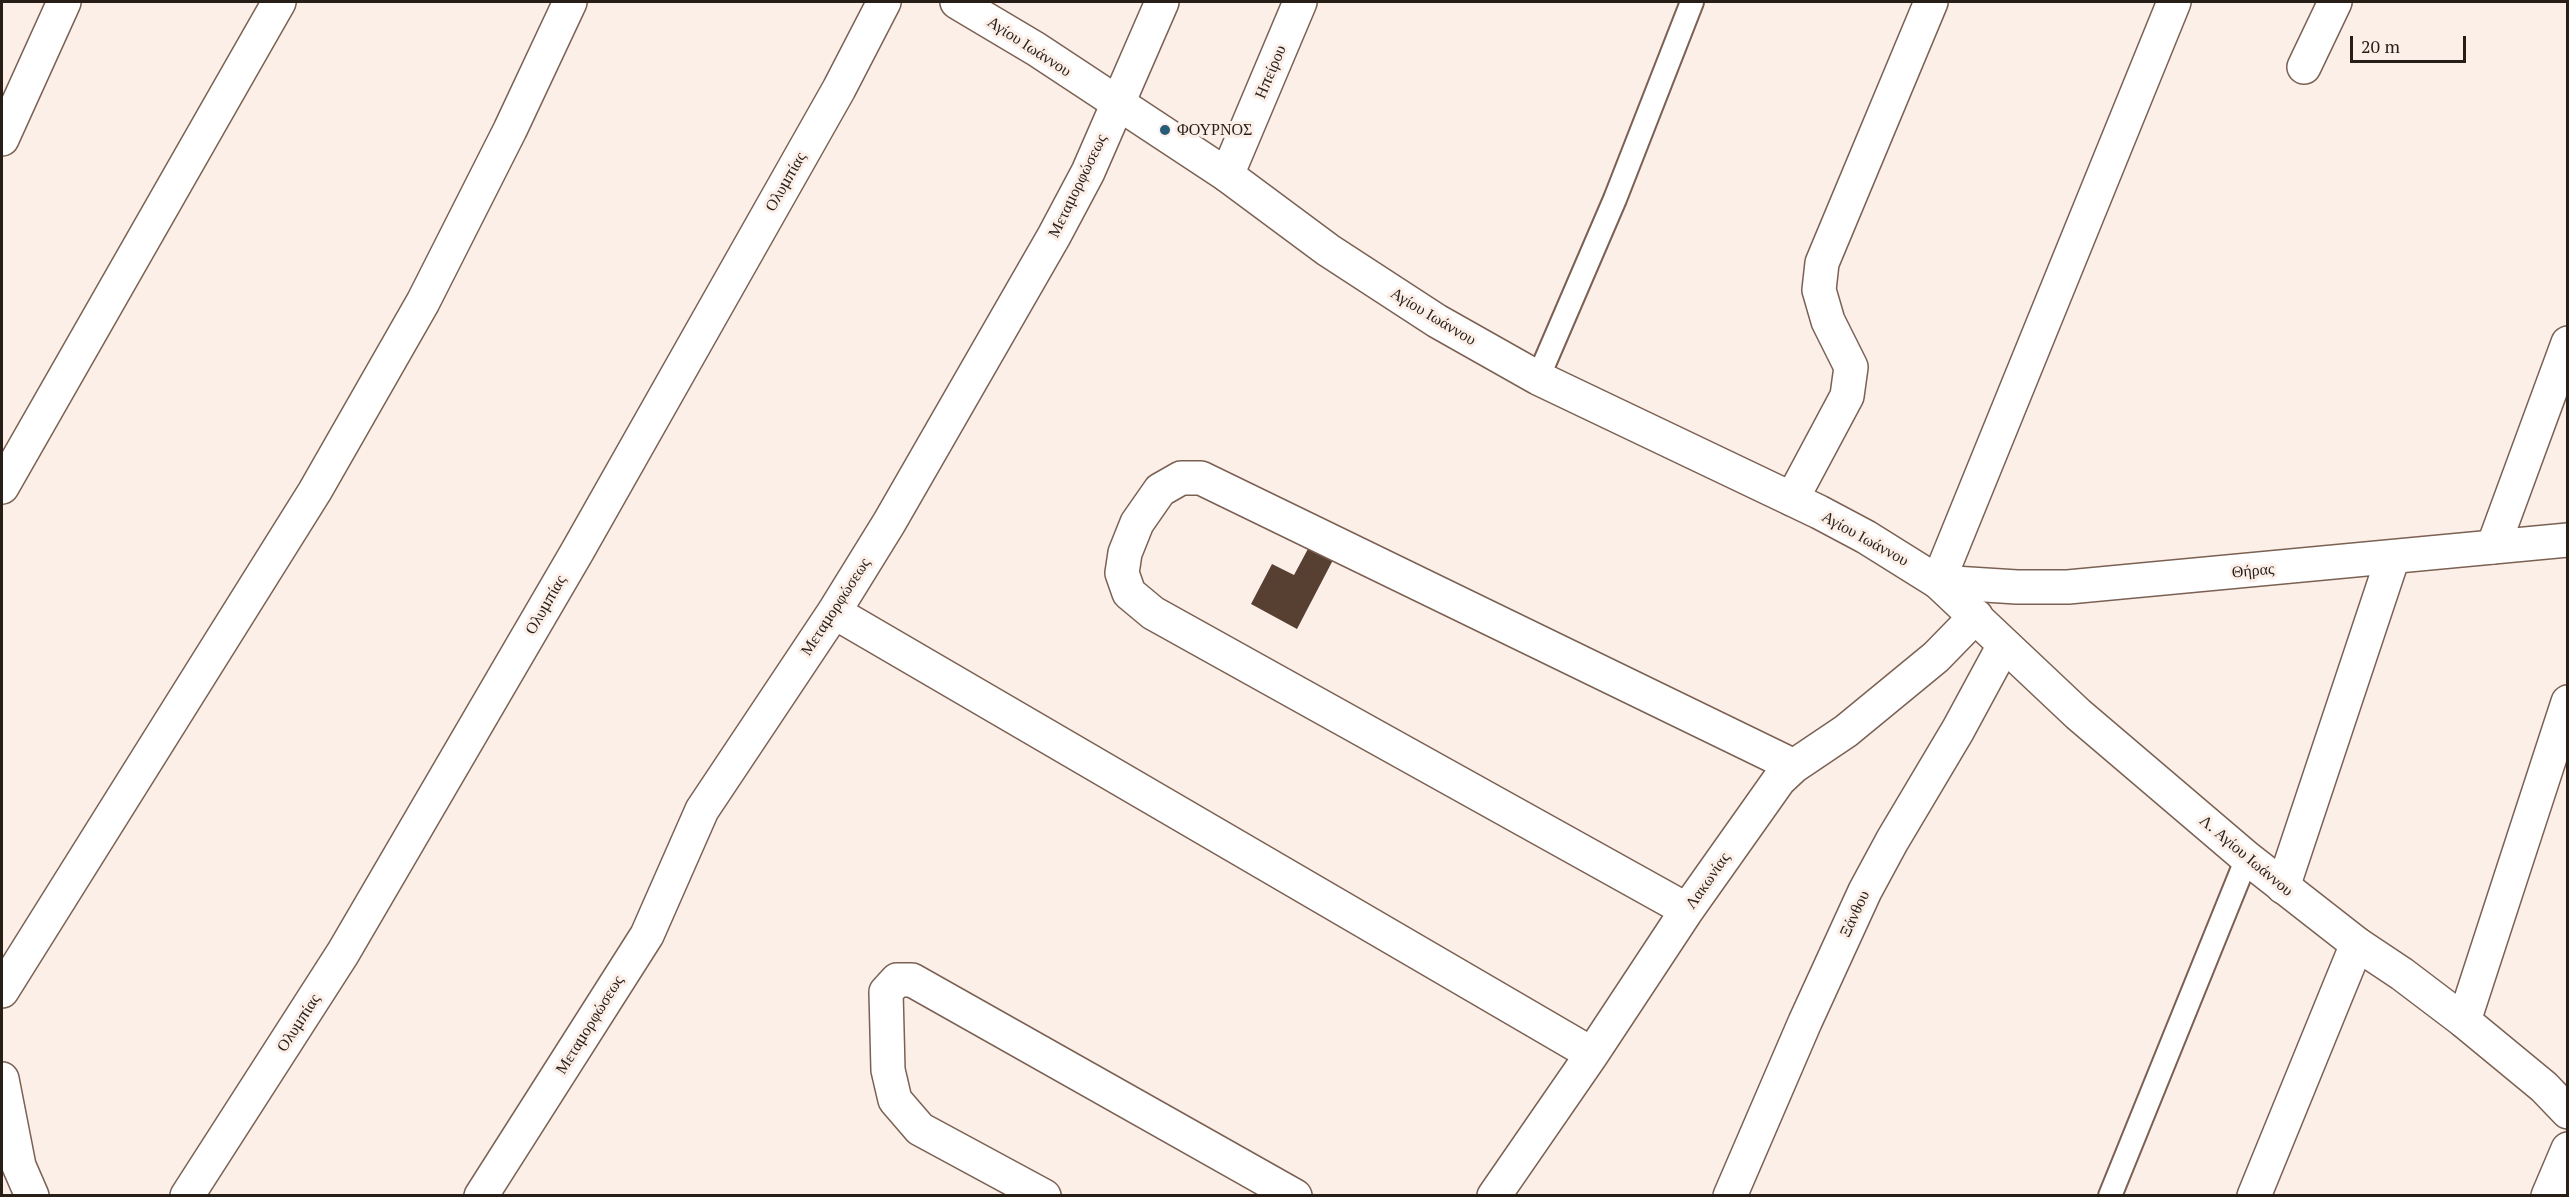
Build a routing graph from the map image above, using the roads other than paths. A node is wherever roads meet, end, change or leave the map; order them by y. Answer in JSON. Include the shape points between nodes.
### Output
{"nodes":[{"id":1,"x":64,"y":2,"type":"edge"},
{"id":2,"x":279,"y":2,"type":"edge"},
{"id":3,"x":570,"y":2,"type":"edge"},
{"id":4,"x":884,"y":2,"type":"edge"},
{"id":5,"x":957,"y":2,"type":"edge"},
{"id":6,"x":1162,"y":2,"type":"edge"},
{"id":7,"x":1300,"y":2,"type":"edge"},
{"id":8,"x":1692,"y":2,"type":"edge"},
{"id":9,"x":1931,"y":2,"type":"edge"},
{"id":10,"x":2174,"y":2,"type":"edge"},
{"id":11,"x":2335,"y":2,"type":"edge"},
{"id":12,"x":2304,"y":68,"type":"dead end"},
{"id":13,"x":1117,"y":105,"type":"junction"},
{"id":14,"x":2,"y":139,"type":"edge"},
{"id":15,"x":1227,"y":175,"type":"junction"},
{"id":16,"x":2568,"y":343,"type":"edge"},
{"id":17,"x":1538,"y":378,"type":"junction"},
{"id":18,"x":2,"y":487,"type":"edge"},
{"id":19,"x":1792,"y":499,"type":"junction"},
{"id":20,"x":2568,"y":540,"type":"edge"},
{"id":21,"x":2493,"y":547,"type":"junction"},
{"id":22,"x":2393,"y":557,"type":"junction"},
{"id":23,"x":1938,"y":582,"type":"junction"},
{"id":24,"x":834,"y":612,"type":"junction"},
{"id":25,"x":1976,"y":616,"type":"junction"},
{"id":26,"x":2004,"y":645,"type":"junction"},
{"id":27,"x":2568,"y":702,"type":"edge"},
{"id":28,"x":1794,"y":766,"type":"junction"},
{"id":29,"x":2247,"y":858,"type":"junction"},
{"id":30,"x":2283,"y":887,"type":"junction"},
{"id":31,"x":1687,"y":910,"type":"junction"},
{"id":32,"x":2357,"y":944,"type":"junction"},
{"id":33,"x":2,"y":991,"type":"edge"},
{"id":34,"x":2464,"y":1021,"type":"junction"},
{"id":35,"x":1592,"y":1054,"type":"junction"},
{"id":36,"x":2,"y":1079,"type":"edge"},
{"id":37,"x":2568,"y":1112,"type":"edge"},
{"id":38,"x":2568,"y":1149,"type":"edge"},
{"id":39,"x":19,"y":1166,"type":"junction"},
{"id":40,"x":3,"y":1196,"type":"edge"},
{"id":41,"x":32,"y":1196,"type":"edge"},
{"id":42,"x":187,"y":1196,"type":"edge"},
{"id":43,"x":481,"y":1196,"type":"edge"},
{"id":44,"x":1044,"y":1196,"type":"edge"},
{"id":45,"x":1295,"y":1196,"type":"edge"},
{"id":46,"x":1494,"y":1196,"type":"edge"},
{"id":47,"x":1730,"y":1196,"type":"edge"},
{"id":48,"x":2110,"y":1196,"type":"edge"},
{"id":49,"x":2254,"y":1196,"type":"edge"},
{"id":50,"x":2548,"y":1196,"type":"edge"}],
"edges":[{"from":1,"to":14,"type":"street"},
{"from":2,"to":18,"type":"street"},
{"from":3,"to":33,"type":"street","via":[[423,302],[315,490]]},
{"from":4,"to":42,"type":"street","name":"Ολυμπίας","via":[[839,89],[577,552],[367,912]]},
{"from":5,"to":13,"type":"street","name":"Αγίου Ιωάννου"},
{"from":6,"to":13,"type":"street","name":"Μεταμορφώσεως"},
{"from":7,"to":15,"type":"street","name":"Ηπείρου"},
{"from":8,"to":17,"type":"lane","via":[[1615,199]]},
{"from":9,"to":19,"type":"street","via":[[1822,263],[1819,290],[1828,321],[1851,367],[1847,396]]},
{"from":10,"to":23,"type":"street"},
{"from":11,"to":12,"type":"street"},
{"from":13,"to":15,"type":"street","name":"Αγίου Ιωάννου"},
{"from":13,"to":24,"type":"street","name":"Μεταμορφώσεως","via":[[1054,236]]},
{"from":15,"to":17,"type":"street","name":"Αγίου Ιωάννου","via":[[1380,286]]},
{"from":16,"to":21,"type":"street"},
{"from":17,"to":19,"type":"street","name":"Αγίου Ιωάννου"},
{"from":19,"to":23,"type":"street","name":"Αγίου Ιωάννου","via":[[1866,537]]},
{"from":20,"to":21,"type":"street","name":"Θήρας"},
{"from":21,"to":22,"type":"street","name":"Θήρας"},
{"from":22,"to":23,"type":"street","name":"Θήρας","via":[[2068,587]]},
{"from":22,"to":30,"type":"street"},
{"from":23,"to":25,"type":"street","name":"Λ. Αγίου Ιωάννου"},
{"from":24,"to":35,"type":"street"},
{"from":24,"to":43,"type":"street","name":"Μεταμορφώσεως","via":[[702,810],[647,935]]},
{"from":25,"to":26,"type":"street","name":"Λ. Αγίου Ιωάννου"},
{"from":25,"to":28,"type":"street","name":"Λακωνίας","via":[[1936,657],[1846,731]]},
{"from":26,"to":29,"type":"street","name":"Λ. Αγίου Ιωάννου"},
{"from":26,"to":47,"type":"street","name":"Ξάνθου","via":[[1865,891]]},
{"from":27,"to":34,"type":"street"},
{"from":28,"to":31,"type":"street","name":"Λακωνίας","via":[[1779,780]]},
{"from":28,"to":31,"type":"street","via":[[1201,478],[1181,478],[1160,490],[1137,523],[1125,553],[1122,573],[1129,593],[1153,612]]},
{"from":29,"to":30,"type":"street","name":"Λ. Αγίου Ιωάννου"},
{"from":29,"to":48,"type":"lane"},
{"from":30,"to":32,"type":"street","name":"Λ. Αγίου Ιωάννου"},
{"from":31,"to":35,"type":"street","name":"Λακωνίας"},
{"from":32,"to":34,"type":"street","name":"Λ. Αγίου Ιωάννου"},
{"from":32,"to":49,"type":"street"},
{"from":34,"to":37,"type":"street","name":"Λ. Αγίου Ιωάννου","via":[[2544,1087]]},
{"from":35,"to":46,"type":"street","name":"Λακωνίας"},
{"from":36,"to":39,"type":"street"},
{"from":38,"to":50,"type":"street"},
{"from":39,"to":40,"type":"street"},
{"from":39,"to":41,"type":"street"},
{"from":44,"to":45,"type":"street","via":[[920,1129],[895,1100],[888,1070],[886,992],[897,980],[912,980]]}]}
